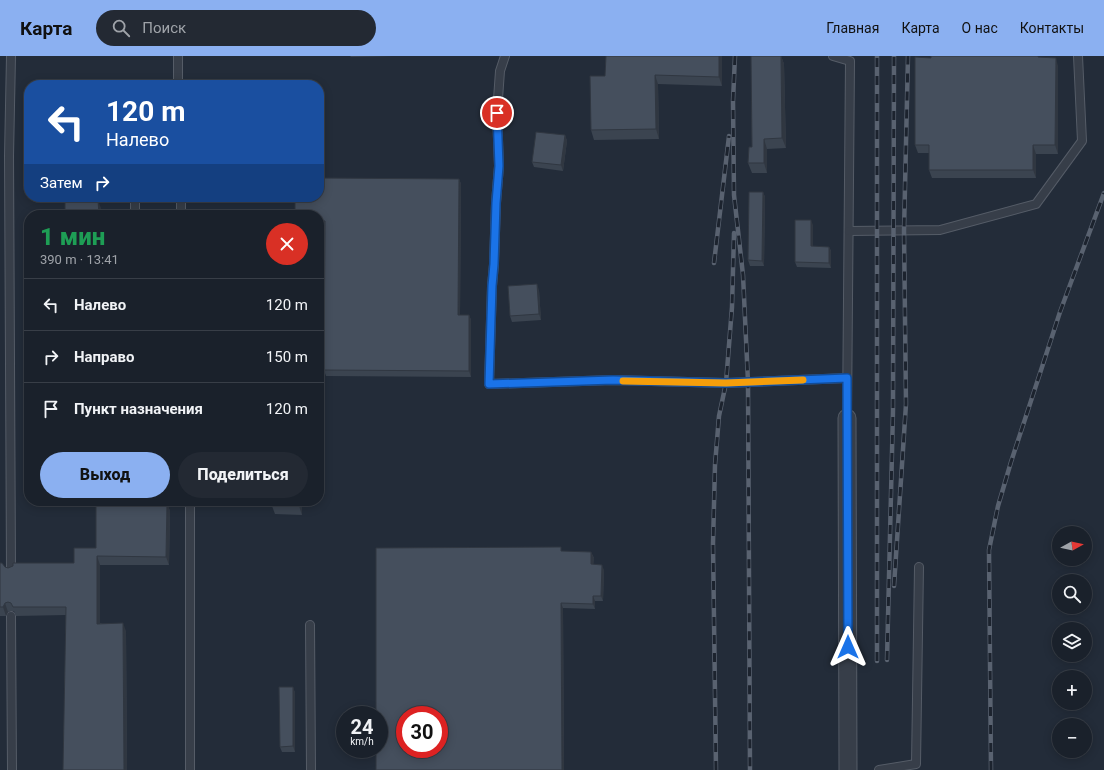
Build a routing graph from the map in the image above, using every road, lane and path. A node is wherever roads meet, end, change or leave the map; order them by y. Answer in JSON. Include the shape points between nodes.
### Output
{"nodes":[{"id":1,"x":11,"y":56,"type":"edge"},
{"id":2,"x":178,"y":56,"type":"edge"},
{"id":3,"x":505,"y":56,"type":"edge"},
{"id":4,"x":833,"y":56,"type":"edge"},
{"id":5,"x":1078,"y":56,"type":"edge"},
{"id":6,"x":178,"y":80,"type":"edge"},
{"id":7,"x":0,"y":172,"type":"edge"},
{"id":8,"x":9,"y":172,"type":"junction"},
{"id":9,"x":849,"y":231,"type":"junction"},
{"id":10,"x":847,"y":378,"type":"junction"},
{"id":11,"x":847,"y":418,"type":"joint"},
{"id":12,"x":190,"y":506,"type":"edge"},
{"id":13,"x":919,"y":567,"type":"dead end"},
{"id":14,"x":11,"y":571,"type":"edge"},
{"id":15,"x":11,"y":616,"type":"edge"},
{"id":16,"x":310,"y":624,"type":"dead end"},
{"id":17,"x":12,"y":770,"type":"edge"},
{"id":18,"x":190,"y":770,"type":"edge"},
{"id":19,"x":311,"y":770,"type":"edge"},
{"id":20,"x":848,"y":770,"type":"edge"},
{"id":21,"x":879,"y":770,"type":"edge"}],
"edges":[{"from":1,"to":8,"type":"lane"},
{"from":2,"to":6,"type":"lane"},
{"from":3,"to":10,"type":"lane","via":[[500,71],[497,113],[499,166],[489,384],[613,380],[726,383]]},
{"from":4,"to":9,"type":"lane","via":[[850,61]]},
{"from":5,"to":9,"type":"lane","via":[[1082,141],[1036,204],[940,230]]},
{"from":7,"to":8,"type":"lane"},
{"from":8,"to":14,"type":"lane"},
{"from":9,"to":10,"type":"lane"},
{"from":10,"to":11,"type":"lane"},
{"from":11,"to":20,"type":"street"},
{"from":12,"to":18,"type":"lane"},
{"from":13,"to":21,"type":"lane","via":[[916,764]]},
{"from":15,"to":17,"type":"lane"},
{"from":16,"to":19,"type":"lane"}]}
